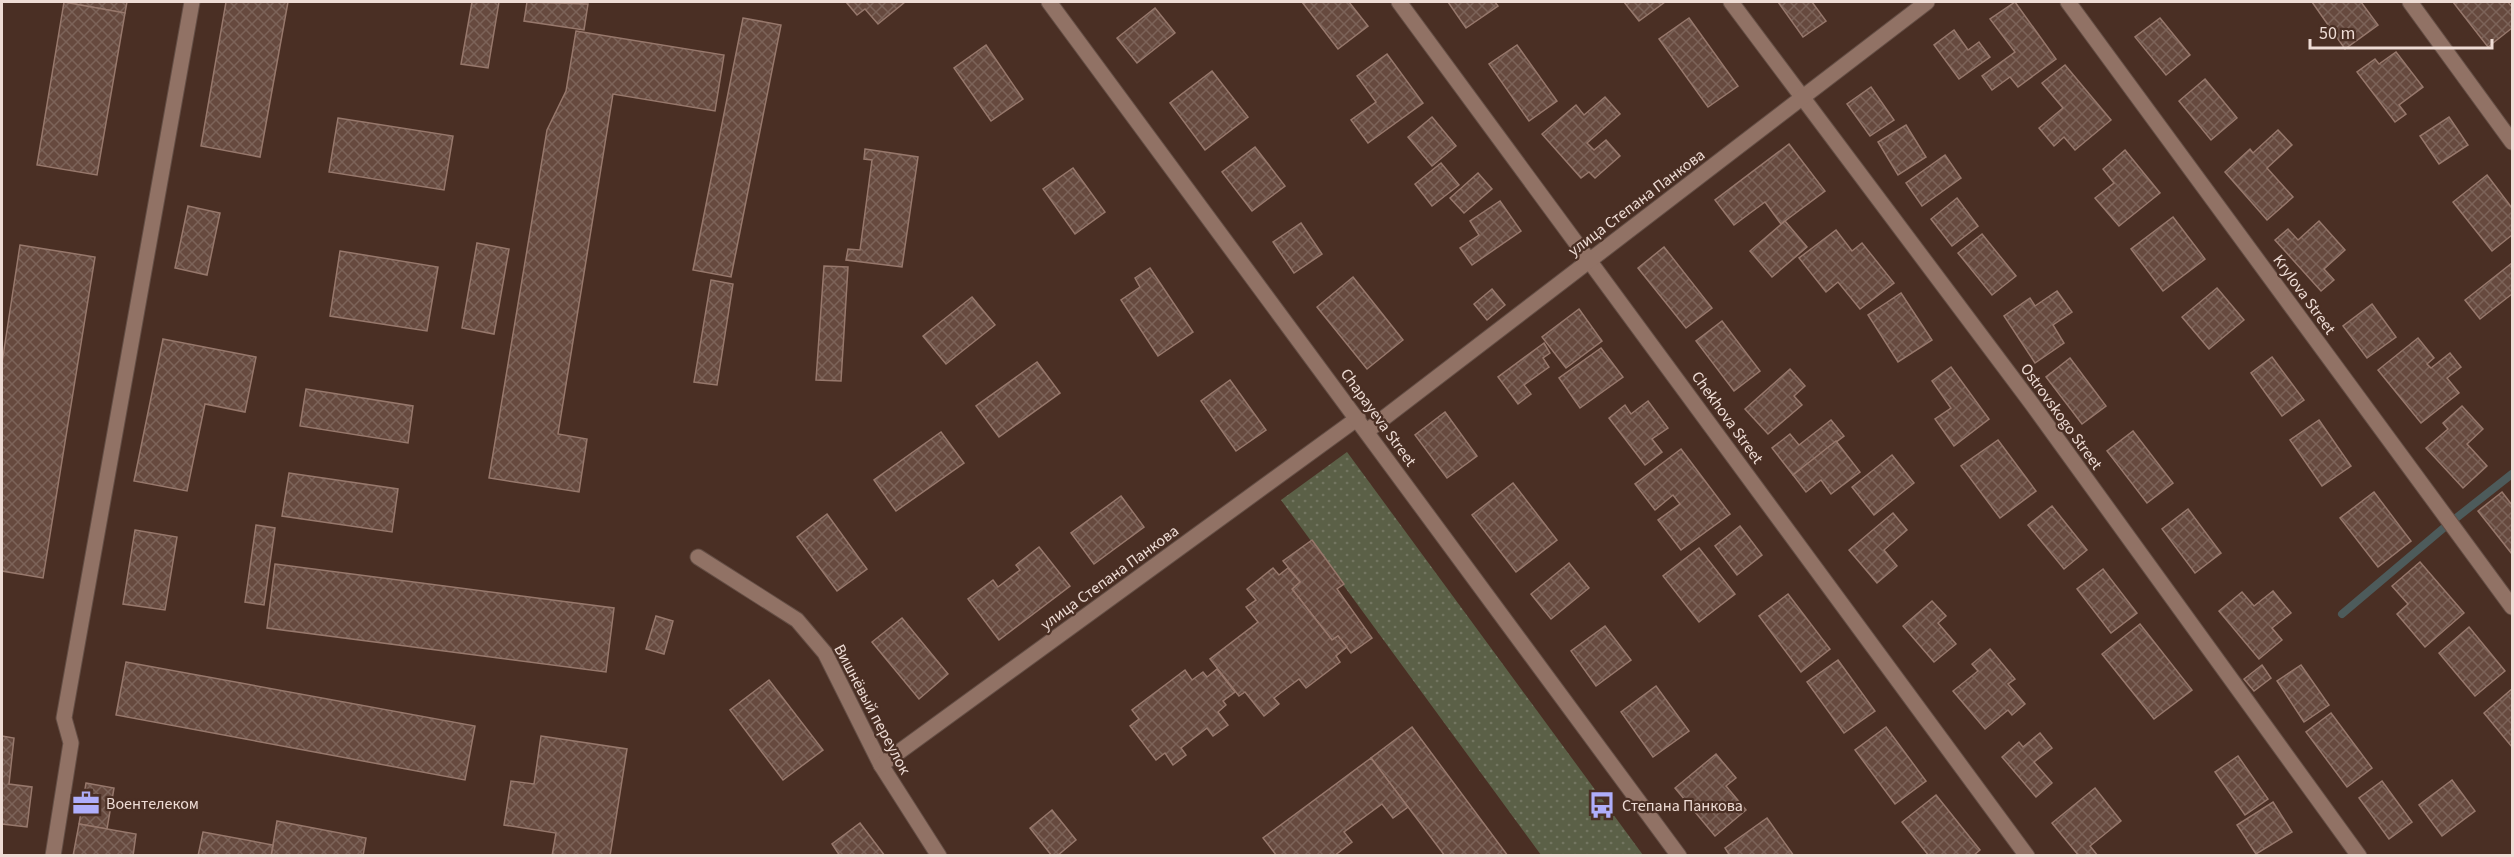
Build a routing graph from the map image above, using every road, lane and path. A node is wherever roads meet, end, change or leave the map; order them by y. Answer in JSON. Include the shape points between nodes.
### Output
{"nodes":[{"id":1,"x":192,"y":2,"type":"edge"},
{"id":2,"x":1049,"y":2,"type":"edge"},
{"id":3,"x":1399,"y":2,"type":"edge"},
{"id":4,"x":1731,"y":2,"type":"edge"},
{"id":5,"x":1927,"y":2,"type":"edge"},
{"id":6,"x":2068,"y":2,"type":"edge"},
{"id":7,"x":2409,"y":2,"type":"edge"},
{"id":8,"x":1803,"y":97,"type":"junction"},
{"id":9,"x":2512,"y":142,"type":"edge"},
{"id":10,"x":1590,"y":260,"type":"junction"},
{"id":11,"x":1358,"y":418,"type":"junction"},
{"id":12,"x":1367,"y":431,"type":"junction"},
{"id":13,"x":698,"y":556,"type":"dead end"},
{"id":14,"x":2512,"y":607,"type":"edge"},
{"id":15,"x":881,"y":765,"type":"junction"},
{"id":16,"x":53,"y":855,"type":"edge"},
{"id":17,"x":939,"y":855,"type":"edge"},
{"id":18,"x":1679,"y":855,"type":"edge"},
{"id":19,"x":2027,"y":855,"type":"edge"},
{"id":20,"x":2359,"y":855,"type":"edge"}],
"edges":[{"from":1,"to":16,"type":"street","via":[[64,718],[71,743]]},
{"from":2,"to":11,"type":"street","name":"Chapayeva Street"},
{"from":3,"to":10,"type":"street","name":"Chekhova Street"},
{"from":4,"to":8,"type":"street","name":"Ostrovskogo Street"},
{"from":5,"to":8,"type":"street","name":"улица Степана Панкова"},
{"from":6,"to":14,"type":"street","name":"Krylova Street"},
{"from":7,"to":9,"type":"street"},
{"from":8,"to":10,"type":"street","name":"улица Степана Панкова"},
{"from":8,"to":20,"type":"street","name":"Ostrovskogo Street"},
{"from":10,"to":12,"type":"street","name":"улица Степана Панкова"},
{"from":10,"to":19,"type":"street","name":"Chekhova Street"},
{"from":11,"to":12,"type":"street","name":"Chapayeva Street"},
{"from":11,"to":15,"type":"street","name":"улица Степана Панкова"},
{"from":12,"to":18,"type":"street","name":"Chapayeva Street"},
{"from":13,"to":15,"type":"street","name":"Вишнёвый переулок","via":[[796,620],[825,653]]},
{"from":15,"to":17,"type":"street","name":"Вишнёвый переулок"}]}
